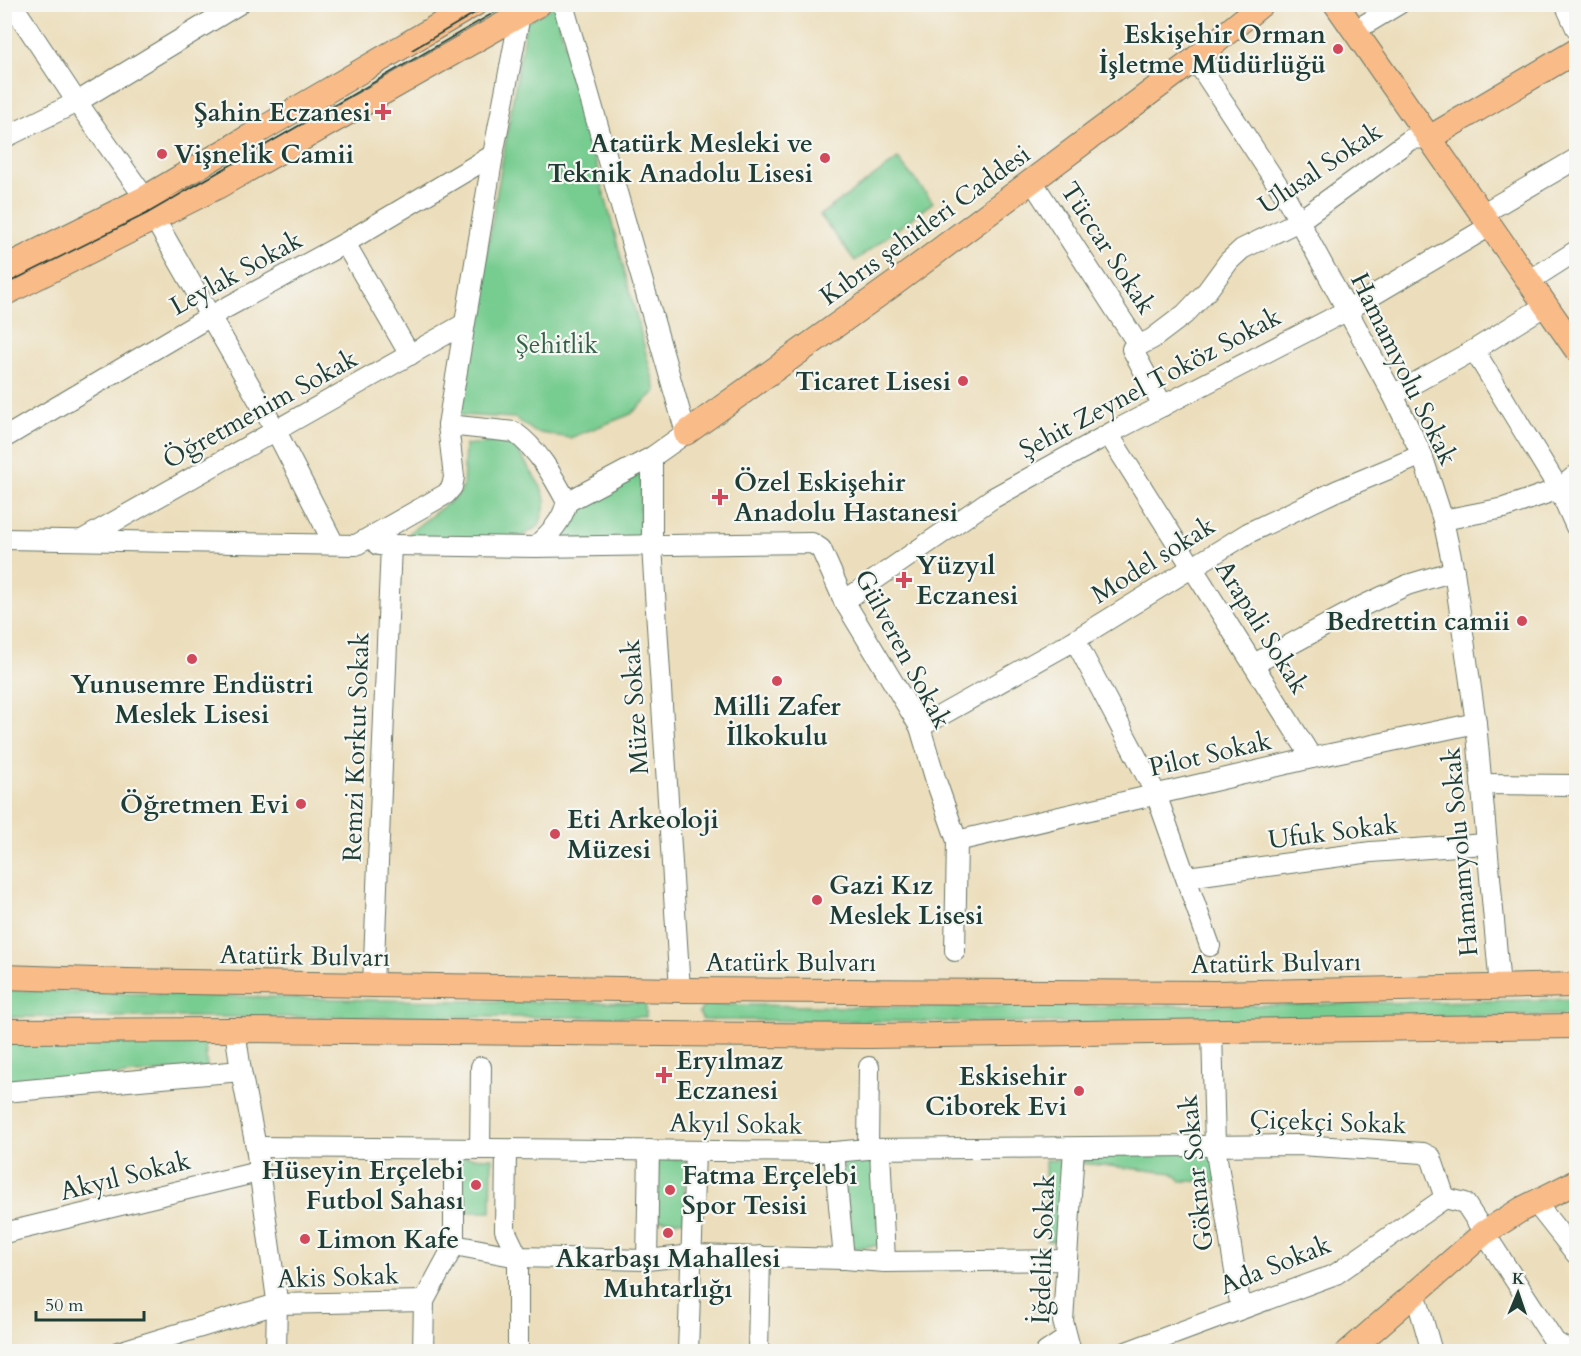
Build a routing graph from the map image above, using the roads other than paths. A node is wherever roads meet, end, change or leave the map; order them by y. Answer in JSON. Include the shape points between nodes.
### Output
{"nodes":[{"id":1,"x":12,"y":4,"type":"edge"},
{"id":2,"x":238,"y":4,"type":"edge"},
{"id":3,"x":475,"y":4,"type":"edge"},
{"id":4,"x":563,"y":4,"type":"edge"},
{"id":5,"x":1262,"y":4,"type":"edge"},
{"id":6,"x":1336,"y":4,"type":"edge"},
{"id":7,"x":1399,"y":4,"type":"edge"},
{"id":8,"x":1565,"y":4,"type":"edge"},
{"id":9,"x":525,"y":8,"type":"edge"},
{"id":10,"x":1576,"y":27,"type":"edge"},
{"id":11,"x":1354,"y":31,"type":"junction"},
{"id":12,"x":1576,"y":51,"type":"edge"},
{"id":13,"x":1195,"y":59,"type":"junction"},
{"id":14,"x":1576,"y":67,"type":"edge"},
{"id":15,"x":77,"y":102,"type":"junction"},
{"id":16,"x":4,"y":138,"type":"edge"},
{"id":17,"x":1433,"y":144,"type":"junction"},
{"id":18,"x":493,"y":155,"type":"junction"},
{"id":19,"x":1576,"y":159,"type":"edge"},
{"id":20,"x":1032,"y":181,"type":"junction"},
{"id":21,"x":150,"y":208,"type":"junction"},
{"id":22,"x":1486,"y":220,"type":"junction"},
{"id":23,"x":1299,"y":221,"type":"junction"},
{"id":24,"x":345,"y":243,"type":"junction"},
{"id":25,"x":1576,"y":251,"type":"edge"},
{"id":26,"x":4,"y":268,"type":"edge"},
{"id":27,"x":1529,"y":281,"type":"junction"},
{"id":28,"x":4,"y":294,"type":"edge"},
{"id":29,"x":1545,"y":305,"type":"junction"},
{"id":30,"x":1348,"y":310,"type":"junction"},
{"id":31,"x":209,"y":317,"type":"junction"},
{"id":32,"x":464,"y":324,"type":"junction"},
{"id":33,"x":1574,"y":340,"type":"edge"},
{"id":34,"x":1139,"y":345,"type":"junction"},
{"id":35,"x":1474,"y":350,"type":"junction"},
{"id":36,"x":410,"y":355,"type":"junction"},
{"id":37,"x":1393,"y":395,"type":"junction"},
{"id":38,"x":1163,"y":406,"type":"junction"},
{"id":39,"x":448,"y":425,"type":"junction"},
{"id":40,"x":276,"y":431,"type":"junction"},
{"id":41,"x":686,"y":433,"type":"junction"},
{"id":42,"x":1109,"y":435,"type":"junction"},
{"id":43,"x":4,"y":438,"type":"edge"},
{"id":44,"x":1422,"y":455,"type":"junction"},
{"id":45,"x":652,"y":457,"type":"junction"},
{"id":46,"x":1576,"y":475,"type":"edge"},
{"id":47,"x":1559,"y":489,"type":"junction"},
{"id":48,"x":567,"y":502,"type":"junction"},
{"id":49,"x":1443,"y":520,"type":"junction"},
{"id":50,"x":1576,"y":527,"type":"edge"},
{"id":51,"x":4,"y":539,"type":"edge"},
{"id":52,"x":81,"y":540,"type":"junction"},
{"id":53,"x":334,"y":544,"type":"junction"},
{"id":54,"x":356,"y":545,"type":"junction"},
{"id":55,"x":392,"y":545,"type":"junction"},
{"id":56,"x":652,"y":546,"type":"junction"},
{"id":57,"x":535,"y":548,"type":"junction"},
{"id":58,"x":1192,"y":567,"type":"junction"},
{"id":59,"x":1454,"y":571,"type":"junction"},
{"id":60,"x":844,"y":601,"type":"junction"},
{"id":61,"x":1076,"y":640,"type":"junction"},
{"id":62,"x":1254,"y":664,"type":"junction"},
{"id":63,"x":1476,"y":723,"type":"junction"},
{"id":64,"x":920,"y":727,"type":"junction"},
{"id":65,"x":1312,"y":758,"type":"junction"},
{"id":66,"x":1480,"y":784,"type":"junction"},
{"id":67,"x":1576,"y":785,"type":"edge"},
{"id":68,"x":1156,"y":794,"type":"junction"},
{"id":69,"x":957,"y":841,"type":"junction"},
{"id":70,"x":1486,"y":844,"type":"junction"},
{"id":71,"x":1187,"y":877,"type":"junction"},
{"id":72,"x":1210,"y":946,"type":"dead end"},
{"id":73,"x":955,"y":951,"type":"dead end"},
{"id":74,"x":4,"y":977,"type":"edge"},
{"id":75,"x":373,"y":985,"type":"junction"},
{"id":76,"x":1576,"y":985,"type":"edge"},
{"id":77,"x":1500,"y":987,"type":"junction"},
{"id":78,"x":680,"y":990,"type":"junction"},
{"id":79,"x":1576,"y":1026,"type":"edge"},
{"id":80,"x":235,"y":1030,"type":"junction"},
{"id":81,"x":1212,"y":1031,"type":"junction"},
{"id":82,"x":7,"y":1032,"type":"edge"},
{"id":83,"x":481,"y":1067,"type":"dead end"},
{"id":84,"x":869,"y":1067,"type":"dead end"},
{"id":85,"x":240,"y":1071,"type":"junction"},
{"id":86,"x":4,"y":1092,"type":"edge"},
{"id":87,"x":1215,"y":1146,"type":"junction"},
{"id":88,"x":256,"y":1147,"type":"junction"},
{"id":89,"x":1074,"y":1148,"type":"junction"},
{"id":90,"x":454,"y":1149,"type":"junction"},
{"id":91,"x":480,"y":1149,"type":"junction"},
{"id":92,"x":874,"y":1149,"type":"junction"},
{"id":93,"x":506,"y":1150,"type":"junction"},
{"id":94,"x":649,"y":1150,"type":"junction"},
{"id":95,"x":695,"y":1152,"type":"junction"},
{"id":96,"x":834,"y":1152,"type":"junction"},
{"id":97,"x":258,"y":1172,"type":"junction"},
{"id":98,"x":1576,"y":1182,"type":"edge"},
{"id":99,"x":1445,"y":1198,"type":"junction"},
{"id":100,"x":1535,"y":1203,"type":"junction"},
{"id":101,"x":4,"y":1233,"type":"edge"},
{"id":102,"x":1484,"y":1233,"type":"junction"},
{"id":103,"x":454,"y":1245,"type":"junction"},
{"id":104,"x":1576,"y":1254,"type":"edge"},
{"id":105,"x":693,"y":1255,"type":"junction"},
{"id":106,"x":760,"y":1256,"type":"junction"},
{"id":107,"x":518,"y":1257,"type":"junction"},
{"id":108,"x":844,"y":1259,"type":"junction"},
{"id":109,"x":647,"y":1260,"type":"junction"},
{"id":110,"x":1067,"y":1260,"type":"junction"},
{"id":111,"x":885,"y":1262,"type":"junction"},
{"id":112,"x":1415,"y":1292,"type":"junction"},
{"id":113,"x":423,"y":1301,"type":"junction"},
{"id":114,"x":277,"y":1304,"type":"junction"},
{"id":115,"x":1241,"y":1309,"type":"junction"},
{"id":116,"x":1069,"y":1345,"type":"edge"},
{"id":117,"x":118,"y":1352,"type":"edge"},
{"id":118,"x":276,"y":1352,"type":"edge"},
{"id":119,"x":423,"y":1352,"type":"edge"},
{"id":120,"x":518,"y":1352,"type":"edge"},
{"id":121,"x":688,"y":1352,"type":"edge"},
{"id":122,"x":758,"y":1352,"type":"edge"},
{"id":123,"x":1046,"y":1352,"type":"edge"},
{"id":124,"x":1126,"y":1352,"type":"edge"},
{"id":125,"x":1348,"y":1352,"type":"edge"},
{"id":126,"x":1432,"y":1352,"type":"edge"},
{"id":127,"x":1571,"y":1352,"type":"edge"}],
"edges":[{"from":1,"to":15,"type":"street"},
{"from":2,"to":15,"type":"street"},
{"from":3,"to":21,"type":"main road"},
{"from":4,"to":41,"type":"street"},
{"from":5,"to":13,"type":"main road"},
{"from":6,"to":11,"type":"main road"},
{"from":7,"to":11,"type":"street"},
{"from":8,"to":10,"type":"street"},
{"from":9,"to":18,"type":"street"},
{"from":9,"to":21,"type":"main road","via":[[217,187]]},
{"from":11,"to":17,"type":"main road"},
{"from":12,"to":17,"type":"main road"},
{"from":13,"to":20,"type":"main road","name":"Kıbrıs şehitleri Caddesi"},
{"from":13,"to":23,"type":"street","name":"Hamamyolu Sokak"},
{"from":14,"to":17,"type":"main road"},
{"from":15,"to":16,"type":"street"},
{"from":15,"to":21,"type":"street"},
{"from":17,"to":22,"type":"main road"},
{"from":17,"to":23,"type":"street","name":"Ulusal Sokak","via":[[1411,139]]},
{"from":18,"to":24,"type":"street","name":"Leylak Sokak"},
{"from":18,"to":32,"type":"street"},
{"from":19,"to":22,"type":"street","name":"Şehit Zeynel Toköz Sokak"},
{"from":20,"to":34,"type":"street","name":"Tüccar Sokak"},
{"from":20,"to":41,"type":"main road","name":"Kıbrıs şehitleri Caddesi"},
{"from":21,"to":26,"type":"main road"},
{"from":21,"to":28,"type":"main road"},
{"from":21,"to":31,"type":"street"},
{"from":22,"to":27,"type":"main road"},
{"from":22,"to":30,"type":"street","name":"Şehit Zeynel Toköz Sokak"},
{"from":23,"to":30,"type":"street","name":"Hamamyolu Sokak"},
{"from":23,"to":34,"type":"street","name":"Ulusal Sokak","via":[[1242,249],[1185,314]]},
{"from":24,"to":31,"type":"street","name":"Leylak Sokak"},
{"from":24,"to":36,"type":"street"},
{"from":25,"to":27,"type":"street"},
{"from":27,"to":29,"type":"main road"},
{"from":29,"to":33,"type":"main road"},
{"from":29,"to":35,"type":"street"},
{"from":30,"to":37,"type":"street","name":"Hamamyolu Sokak"},
{"from":30,"to":38,"type":"street","name":"Şehit Zeynel Toköz Sokak"},
{"from":31,"to":40,"type":"street"},
{"from":31,"to":43,"type":"street","name":"Leylak Sokak"},
{"from":32,"to":36,"type":"street","name":"Öğretmenim Sokak"},
{"from":32,"to":39,"type":"street"},
{"from":34,"to":38,"type":"street","via":[[1132,349]]},
{"from":35,"to":37,"type":"street"},
{"from":35,"to":47,"type":"street"},
{"from":36,"to":40,"type":"street","name":"Öğretmenim Sokak"},
{"from":37,"to":44,"type":"street","name":"Hamamyolu Sokak"},
{"from":38,"to":42,"type":"street","name":"Şehit Zeynel Toköz Sokak"},
{"from":39,"to":48,"type":"street","via":[[514,432],[542,460]]},
{"from":39,"to":54,"type":"street","via":[[453,487]]},
{"from":40,"to":52,"type":"street","name":"Öğretmenim Sokak"},
{"from":40,"to":53,"type":"street"},
{"from":41,"to":45,"type":"street"},
{"from":42,"to":58,"type":"street","name":"Arapali Sokak"},
{"from":42,"to":60,"type":"street","name":"Şehit Zeynel Toköz Sokak","via":[[993,498]]},
{"from":44,"to":49,"type":"street","name":"Hamamyolu Sokak"},
{"from":44,"to":58,"type":"street","name":"Model sokak","via":[[1248,533]]},
{"from":45,"to":48,"type":"street"},
{"from":45,"to":56,"type":"street","name":"Müze Sokak"},
{"from":46,"to":47,"type":"street"},
{"from":47,"to":49,"type":"street","via":[[1504,508]]},
{"from":47,"to":50,"type":"street"},
{"from":48,"to":57,"type":"street","via":[[555,528]]},
{"from":49,"to":59,"type":"street","name":"Hamamyolu Sokak"},
{"from":51,"to":52,"type":"street"},
{"from":52,"to":53,"type":"street"},
{"from":53,"to":54,"type":"street"},
{"from":54,"to":55,"type":"street"},
{"from":55,"to":57,"type":"street"},
{"from":55,"to":75,"type":"street","name":"Remzi Korkut Sokak"},
{"from":56,"to":57,"type":"street"},
{"from":56,"to":60,"type":"street","name":"Gülveren Sokak","via":[[812,543],[821,549]]},
{"from":56,"to":78,"type":"street","name":"Müze Sokak"},
{"from":58,"to":61,"type":"street","name":"Model sokak"},
{"from":58,"to":62,"type":"street","name":"Arapali Sokak"},
{"from":59,"to":62,"type":"street","via":[[1397,590]]},
{"from":59,"to":63,"type":"street","name":"Hamamyolu Sokak"},
{"from":60,"to":64,"type":"street","name":"Gülveren Sokak"},
{"from":61,"to":64,"type":"street","name":"Model sokak"},
{"from":61,"to":68,"type":"street"},
{"from":62,"to":65,"type":"street","name":"Arapali Sokak"},
{"from":63,"to":65,"type":"street","name":"Pilot Sokak"},
{"from":63,"to":66,"type":"street","name":"Hamamyolu Sokak"},
{"from":64,"to":69,"type":"street","name":"Gülveren Sokak"},
{"from":65,"to":68,"type":"street","name":"Pilot Sokak"},
{"from":66,"to":67,"type":"street"},
{"from":66,"to":70,"type":"street","name":"Hamamyolu Sokak"},
{"from":68,"to":69,"type":"street","name":"Pilot Sokak"},
{"from":68,"to":71,"type":"street"},
{"from":69,"to":73,"type":"street","name":"Gülveren Sokak"},
{"from":70,"to":71,"type":"street","name":"Ufuk Sokak","via":[[1371,852]]},
{"from":70,"to":77,"type":"street","name":"Hamamyolu Sokak"},
{"from":71,"to":72,"type":"street"},
{"from":74,"to":75,"type":"main road","name":"Atatürk Bulvarı"},
{"from":75,"to":78,"type":"main road","name":"Atatürk Bulvarı"},
{"from":76,"to":77,"type":"main road","name":"Atatürk Bulvarı"},
{"from":77,"to":78,"type":"main road","name":"Atatürk Bulvarı","via":[[1216,993]]},
{"from":79,"to":81,"type":"main road"},
{"from":80,"to":81,"type":"main road","via":[[869,1036]]},
{"from":80,"to":82,"type":"main road"},
{"from":80,"to":85,"type":"street"},
{"from":81,"to":87,"type":"street","name":"Göknar Sokak"},
{"from":83,"to":91,"type":"street"},
{"from":84,"to":92,"type":"street"},
{"from":85,"to":86,"type":"street"},
{"from":85,"to":88,"type":"street"},
{"from":87,"to":89,"type":"street","name":"Akyıl Sokak"},
{"from":87,"to":99,"type":"street","name":"Çiçekçi Sokak","via":[[1300,1145],[1423,1153],[1431,1157]]},
{"from":87,"to":115,"type":"street","name":"Göknar Sokak"},
{"from":88,"to":90,"type":"street","name":"Akyıl Sokak"},
{"from":88,"to":97,"type":"street"},
{"from":89,"to":92,"type":"street","name":"Akyıl Sokak"},
{"from":89,"to":110,"type":"street","name":"İğdelik Sokak"},
{"from":90,"to":91,"type":"street","name":"Akyıl Sokak"},
{"from":90,"to":103,"type":"street"},
{"from":91,"to":93,"type":"street","name":"Akyıl Sokak"},
{"from":92,"to":96,"type":"street","name":"Akyıl Sokak"},
{"from":92,"to":111,"type":"street"},
{"from":93,"to":94,"type":"street","name":"Akyıl Sokak"},
{"from":93,"to":107,"type":"street","via":[[505,1230]]},
{"from":94,"to":95,"type":"street","name":"Akyıl Sokak"},
{"from":94,"to":109,"type":"street"},
{"from":95,"to":96,"type":"street","name":"Akyıl Sokak"},
{"from":95,"to":105,"type":"street"},
{"from":96,"to":108,"type":"street"},
{"from":97,"to":101,"type":"street","name":"Akyıl Sokak"},
{"from":97,"to":114,"type":"street"},
{"from":98,"to":100,"type":"main road"},
{"from":99,"to":102,"type":"street","via":[[1465,1203]]},
{"from":99,"to":115,"type":"street","name":"Ada Sokak","via":[[1336,1274]]},
{"from":100,"to":102,"type":"main road"},
{"from":100,"to":104,"type":"street"},
{"from":102,"to":112,"type":"main road"},
{"from":102,"to":127,"type":"street","via":[[1555,1342]]},
{"from":103,"to":107,"type":"street"},
{"from":103,"to":113,"type":"street"},
{"from":105,"to":106,"type":"street"},
{"from":105,"to":109,"type":"street"},
{"from":105,"to":121,"type":"street"},
{"from":106,"to":108,"type":"street"},
{"from":106,"to":122,"type":"street"},
{"from":107,"to":109,"type":"street"},
{"from":107,"to":120,"type":"street"},
{"from":108,"to":111,"type":"street"},
{"from":110,"to":111,"type":"street"},
{"from":110,"to":116,"type":"street","name":"İğdelik Sokak","via":[[1064,1321]]},
{"from":112,"to":125,"type":"main road"},
{"from":112,"to":126,"type":"street"},
{"from":113,"to":114,"type":"street","name":"Akis Sokak"},
{"from":113,"to":119,"type":"street"},
{"from":114,"to":117,"type":"street","name":"Akis Sokak"},
{"from":114,"to":118,"type":"street"},
{"from":115,"to":124,"type":"street","name":"Ada Sokak"},
{"from":116,"to":123,"type":"street"}]}
